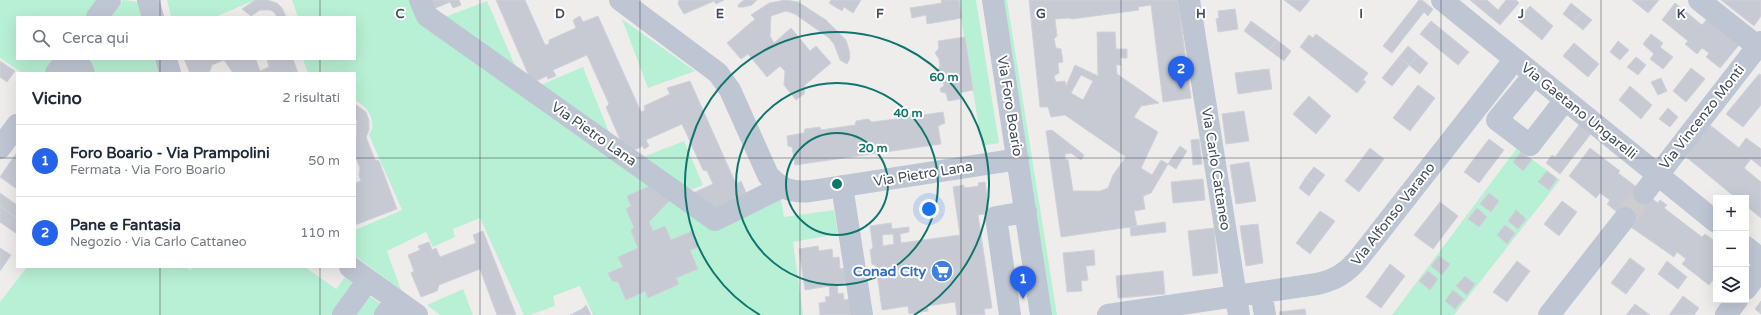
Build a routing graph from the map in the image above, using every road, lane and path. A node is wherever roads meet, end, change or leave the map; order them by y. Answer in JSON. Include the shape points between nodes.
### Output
{"nodes":[{"id":1,"x":110,"y":0,"type":"edge"},
{"id":2,"x":148,"y":0,"type":"edge"},
{"id":3,"x":420,"y":0,"type":"edge"},
{"id":4,"x":620,"y":0,"type":"edge"},
{"id":5,"x":993,"y":0,"type":"edge"},
{"id":6,"x":1189,"y":0,"type":"edge"},
{"id":7,"x":1442,"y":0,"type":"edge"},
{"id":8,"x":1699,"y":0,"type":"edge"},
{"id":9,"x":98,"y":16,"type":"edge"},
{"id":10,"x":153,"y":16,"type":"edge"},
{"id":11,"x":1760,"y":46,"type":"edge"},
{"id":12,"x":1514,"y":59,"type":"junction"},
{"id":13,"x":66,"y":60,"type":"edge"},
{"id":14,"x":78,"y":60,"type":"edge"},
{"id":15,"x":166,"y":60,"type":"edge"},
{"id":16,"x":57,"y":72,"type":"edge"},
{"id":17,"x":84,"y":72,"type":"edge"},
{"id":18,"x":170,"y":72,"type":"edge"},
{"id":19,"x":1534,"y":74,"type":"junction"},
{"id":20,"x":1566,"y":100,"type":"junction"},
{"id":21,"x":16,"y":126,"type":"edge"},
{"id":22,"x":0,"y":148,"type":"edge"},
{"id":23,"x":1018,"y":159,"type":"junction"},
{"id":24,"x":1657,"y":175,"type":"junction"},
{"id":25,"x":775,"y":181,"type":"junction"},
{"id":26,"x":842,"y":186,"type":"junction"},
{"id":27,"x":1644,"y":192,"type":"tunnel mouth"},
{"id":28,"x":1026,"y":212,"type":"junction"},
{"id":29,"x":1625,"y":218,"type":"tunnel mouth"},
{"id":30,"x":1713,"y":220,"type":"edge"},
{"id":31,"x":1749,"y":249,"type":"edge"},
{"id":32,"x":1761,"y":259,"type":"edge"},
{"id":33,"x":351,"y":268,"type":"edge"},
{"id":34,"x":1761,"y":269,"type":"edge"},
{"id":35,"x":368,"y":280,"type":"junction"},
{"id":36,"x":1749,"y":285,"type":"edge"},
{"id":37,"x":1261,"y":293,"type":"junction"},
{"id":38,"x":1735,"y":303,"type":"edge"},
{"id":39,"x":1238,"y":306,"type":"edge"},
{"id":40,"x":391,"y":308,"type":"edge"},
{"id":41,"x":343,"y":315,"type":"edge"},
{"id":42,"x":417,"y":315,"type":"edge"},
{"id":43,"x":862,"y":315,"type":"edge"},
{"id":44,"x":1010,"y":315,"type":"edge"},
{"id":45,"x":1041,"y":315,"type":"edge"},
{"id":46,"x":1108,"y":315,"type":"edge"},
{"id":47,"x":1265,"y":315,"type":"edge"},
{"id":48,"x":1549,"y":315,"type":"edge"},
{"id":49,"x":1726,"y":315,"type":"edge"}],
"edges":[{"from":1,"to":9,"type":"street"},
{"from":2,"to":10,"type":"street"},
{"from":3,"to":25,"type":"street","name":"Via Pietro Lana","via":[[427,16],[715,220]]},
{"from":4,"to":25,"type":"street","via":[[718,73],[730,90]]},
{"from":5,"to":23,"type":"street","name":"Via Foro Boario"},
{"from":6,"to":39,"type":"street","name":"Via Carlo Cattaneo"},
{"from":7,"to":12,"type":"street","name":"Via Gaetano Ungarelli"},
{"from":8,"to":11,"type":"street"},
{"from":11,"to":24,"type":"street","name":"Via Vincenzo Monti"},
{"from":12,"to":19,"type":"street","name":"Via Gaetano Ungarelli"},
{"from":12,"to":37,"type":"street","name":"Via Alfonso Varano","via":[[1352,267],[1328,282]]},
{"from":13,"to":16,"type":"street"},
{"from":14,"to":17,"type":"street"},
{"from":15,"to":18,"type":"street"},
{"from":19,"to":20,"type":"street","name":"Via Gaetano Ungarelli"},
{"from":19,"to":20,"type":"street","via":[[1497,120],[1530,145]]},
{"from":20,"to":24,"type":"street","name":"Via Gaetano Ungarelli"},
{"from":21,"to":22,"type":"street"},
{"from":23,"to":26,"type":"street","name":"Via Pietro Lana"},
{"from":23,"to":28,"type":"street","name":"Via Foro Boario"},
{"from":24,"to":27,"type":"street","name":"Via Vincenzo Monti"},
{"from":24,"to":30,"type":"street","name":"Via Gaetano Ungarelli"},
{"from":25,"to":26,"type":"street","name":"Via Pietro Lana","via":[[790,191],[799,192]]},
{"from":26,"to":43,"type":"street"},
{"from":28,"to":44,"type":"street","via":[[996,217]]},
{"from":28,"to":45,"type":"street","name":"Via Foro Boario"},
{"from":29,"to":48,"type":"street"},
{"from":31,"to":32,"type":"street"},
{"from":33,"to":35,"type":"street"},
{"from":34,"to":36,"type":"street"},
{"from":35,"to":40,"type":"street"},
{"from":35,"to":41,"type":"street"},
{"from":37,"to":39,"type":"street","name":"Via Alfonso Varano"},
{"from":37,"to":47,"type":"street"},
{"from":38,"to":49,"type":"street"},
{"from":39,"to":46,"type":"street","name":"Via Alfonso Varano"},
{"from":40,"to":42,"type":"street"}]}
